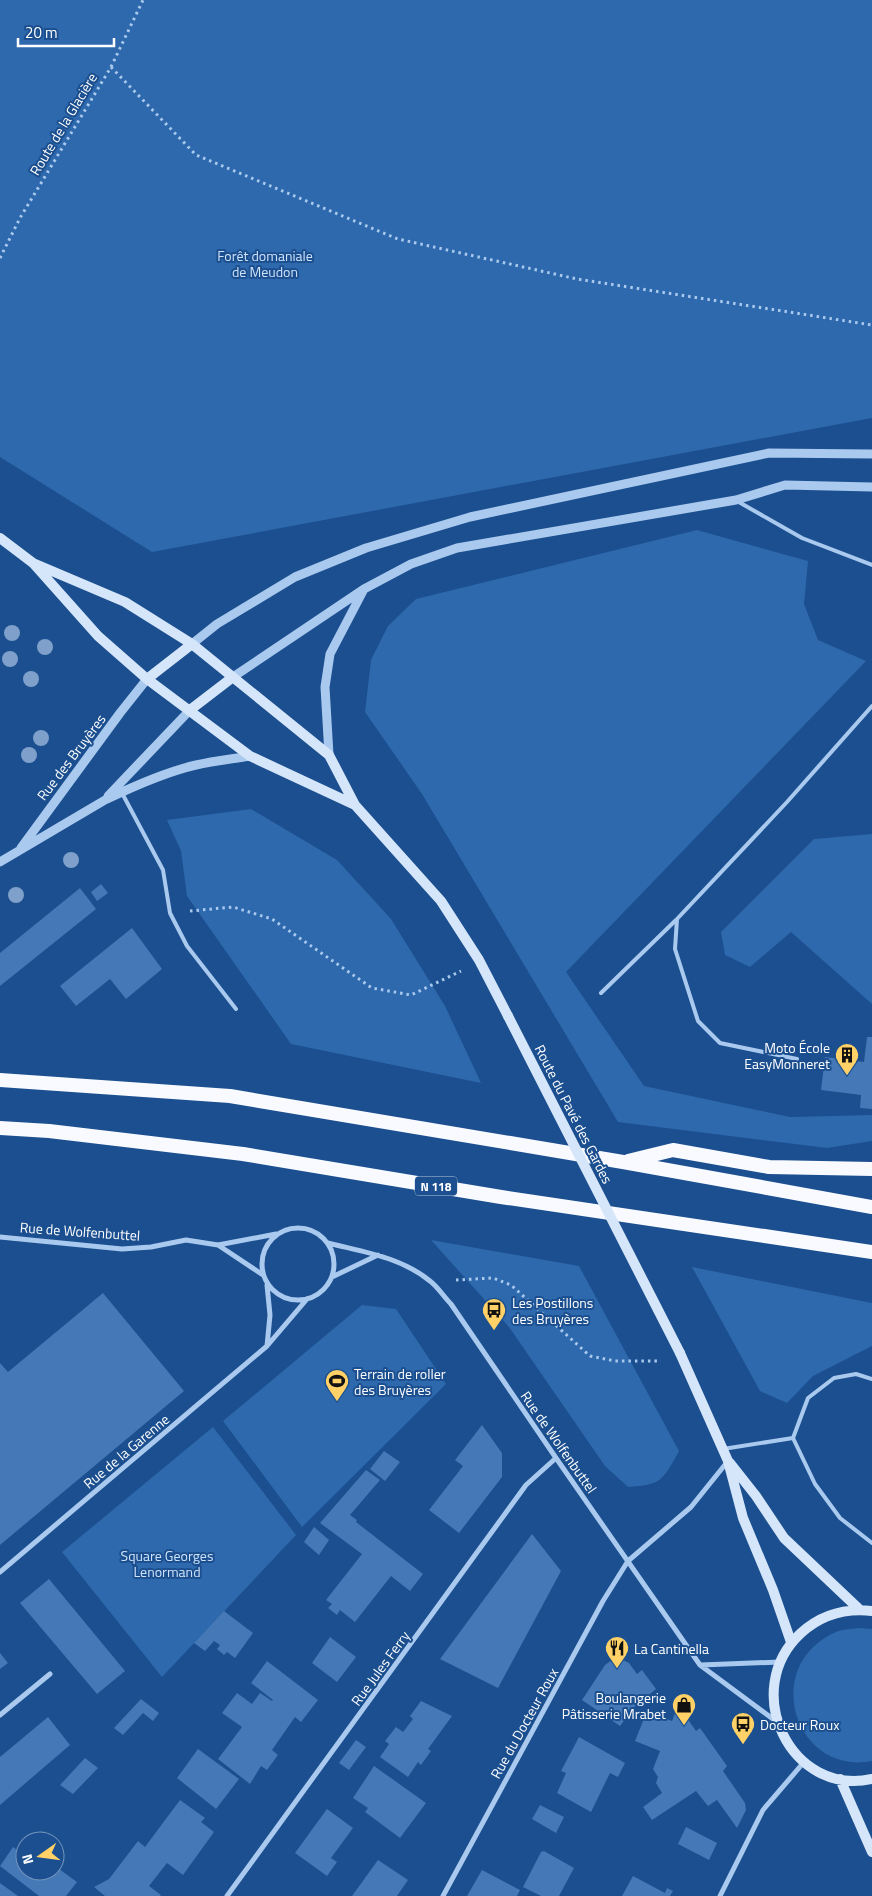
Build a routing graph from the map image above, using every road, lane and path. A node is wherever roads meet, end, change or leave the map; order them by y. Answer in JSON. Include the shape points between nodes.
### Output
{"nodes":[{"id":1,"x":143,"y":0,"type":"edge"},
{"id":2,"x":112,"y":67,"type":"junction"},
{"id":3,"x":0,"y":258,"type":"edge"},
{"id":4,"x":872,"y":325,"type":"edge"},
{"id":5,"x":872,"y":454,"type":"edge"},
{"id":6,"x":872,"y":487,"type":"edge"},
{"id":7,"x":736,"y":500,"type":"junction"},
{"id":8,"x":0,"y":538,"type":"edge"},
{"id":9,"x":33,"y":564,"type":"junction"},
{"id":10,"x":872,"y":564,"type":"edge"},
{"id":11,"x":364,"y":589,"type":"junction"},
{"id":12,"x":192,"y":644,"type":"junction"},
{"id":13,"x":233,"y":677,"type":"junction"},
{"id":14,"x":147,"y":679,"type":"junction"},
{"id":15,"x":872,"y":706,"type":"edge"},
{"id":16,"x":190,"y":710,"type":"junction"},
{"id":17,"x":329,"y":755,"type":"junction"},
{"id":18,"x":250,"y":756,"type":"junction"},
{"id":19,"x":121,"y":792,"type":"junction"},
{"id":20,"x":105,"y":800,"type":"junction"},
{"id":21,"x":354,"y":805,"type":"junction"},
{"id":22,"x":17,"y":852,"type":"junction"},
{"id":23,"x":0,"y":862,"type":"edge"},
{"id":24,"x":170,"y":912,"type":"junction"},
{"id":25,"x":677,"y":919,"type":"junction"},
{"id":26,"x":479,"y":960,"type":"junction"},
{"id":27,"x":601,"y":993,"type":"dead end"},
{"id":28,"x":236,"y":1009,"type":"dead end"},
{"id":29,"x":797,"y":1059,"type":"dead end"},
{"id":30,"x":0,"y":1080,"type":"edge"},
{"id":31,"x":0,"y":1128,"type":"edge"},
{"id":32,"x":623,"y":1162,"type":"junction"},
{"id":33,"x":872,"y":1169,"type":"edge"},
{"id":34,"x":872,"y":1207,"type":"edge"},
{"id":35,"x":276,"y":1234,"type":"junction"},
{"id":36,"x":0,"y":1237,"type":"edge"},
{"id":37,"x":328,"y":1243,"type":"junction"},
{"id":38,"x":218,"y":1246,"type":"junction"},
{"id":39,"x":872,"y":1252,"type":"edge"},
{"id":40,"x":378,"y":1255,"type":"junction"},
{"id":41,"x":263,"y":1275,"type":"junction"},
{"id":42,"x":332,"y":1277,"type":"junction"},
{"id":43,"x":431,"y":1281,"type":"junction"},
{"id":44,"x":268,"y":1285,"type":"junction"},
{"id":45,"x":307,"y":1299,"type":"junction"},
{"id":46,"x":267,"y":1346,"type":"junction"},
{"id":47,"x":682,"y":1357,"type":"junction"},
{"id":48,"x":872,"y":1379,"type":"edge"},
{"id":49,"x":793,"y":1438,"type":"junction"},
{"id":50,"x":723,"y":1449,"type":"junction"},
{"id":51,"x":556,"y":1458,"type":"junction"},
{"id":52,"x":728,"y":1461,"type":"junction"},
{"id":53,"x":872,"y":1543,"type":"edge"},
{"id":54,"x":628,"y":1561,"type":"junction"},
{"id":55,"x":0,"y":1572,"type":"edge"},
{"id":56,"x":860,"y":1610,"type":"junction"},
{"id":57,"x":872,"y":1611,"type":"edge"},
{"id":58,"x":791,"y":1642,"type":"junction"},
{"id":59,"x":780,"y":1662,"type":"junction"},
{"id":60,"x":700,"y":1665,"type":"junction"},
{"id":61,"x":50,"y":1674,"type":"dead end"},
{"id":62,"x":0,"y":1714,"type":"edge"},
{"id":63,"x":777,"y":1722,"type":"junction"},
{"id":64,"x":804,"y":1762,"type":"junction"},
{"id":65,"x":840,"y":1779,"type":"junction"},
{"id":66,"x":872,"y":1779,"type":"edge"},
{"id":67,"x":872,"y":1852,"type":"edge"},
{"id":68,"x":227,"y":1896,"type":"edge"},
{"id":69,"x":443,"y":1896,"type":"edge"},
{"id":70,"x":720,"y":1896,"type":"edge"}],
"edges":[{"from":1,"to":2,"type":"path","name":"Route de la Glacière"},
{"from":2,"to":3,"type":"path","name":"Route de la Glacière","via":[[20,218]]},
{"from":2,"to":4,"type":"path","via":[[196,155],[398,239],[577,279]]},
{"from":5,"to":12,"type":"street","via":[[769,453],[470,517],[366,548],[295,578],[217,624]]},
{"from":6,"to":7,"type":"street","via":[[785,485]]},
{"from":7,"to":10,"type":"lane","via":[[802,538]]},
{"from":7,"to":11,"type":"street","via":[[457,548],[411,564]]},
{"from":8,"to":9,"type":"main road","name":"Route du Pavé des Gardes"},
{"from":9,"to":12,"type":"main road","name":"Route du Pavé des Gardes","via":[[125,602]]},
{"from":9,"to":14,"type":"main road","name":"Route du Pavé des Gardes","via":[[98,636]]},
{"from":11,"to":13,"type":"street"},
{"from":11,"to":17,"type":"street","via":[[330,654],[326,687]]},
{"from":12,"to":13,"type":"main road","name":"Route du Pavé des Gardes"},
{"from":12,"to":14,"type":"main road"},
{"from":13,"to":16,"type":"main road"},
{"from":13,"to":17,"type":"main road","name":"Route du Pavé des Gardes"},
{"from":14,"to":16,"type":"main road","name":"Route du Pavé des Gardes"},
{"from":14,"to":22,"type":"street","name":"Rue des Bruyères"},
{"from":15,"to":25,"type":"lane"},
{"from":16,"to":18,"type":"main road","name":"Route du Pavé des Gardes"},
{"from":16,"to":20,"type":"street","name":"Rue des Bruyères"},
{"from":17,"to":21,"type":"main road","name":"Route du Pavé des Gardes"},
{"from":18,"to":19,"type":"street","name":"Rue des Bruyères","via":[[196,765]]},
{"from":18,"to":21,"type":"main road","name":"Route du Pavé des Gardes"},
{"from":19,"to":20,"type":"street","name":"Rue des Bruyères"},
{"from":19,"to":24,"type":"lane","via":[[163,870]]},
{"from":20,"to":22,"type":"street","name":"Rue des Bruyères"},
{"from":21,"to":26,"type":"main road","name":"Route du Pavé des Gardes","via":[[441,901]]},
{"from":22,"to":23,"type":"street","name":"Rue des Bruyères"},
{"from":24,"to":26,"type":"path","via":[[233,907],[272,919],[372,988],[411,995]]},
{"from":24,"to":28,"type":"lane","via":[[187,946]]},
{"from":25,"to":27,"type":"lane"},
{"from":25,"to":29,"type":"lane","via":[[675,949],[698,1021],[720,1043]]},
{"from":26,"to":47,"type":"main road","name":"Route du Pavé des Gardes","bridge":true},
{"from":30,"to":32,"type":"highway","via":[[230,1096]]},
{"from":31,"to":39,"type":"highway","number":"N 118","via":[[242,1154],[501,1197]]},
{"from":32,"to":33,"type":"highway","via":[[673,1150],[769,1168]]},
{"from":32,"to":34,"type":"highway"},
{"from":35,"to":37,"type":"street","via":[[298,1227],[320,1235]]},
{"from":35,"to":38,"type":"street","name":"Rue de Wolfenbuttel"},
{"from":35,"to":41,"type":"street","via":[[263,1252]]},
{"from":36,"to":38,"type":"street","name":"Rue de Wolfenbuttel","via":[[122,1248],[151,1247],[186,1240]]},
{"from":37,"to":40,"type":"street","name":"Rue de Wolfenbuttel"},
{"from":37,"to":42,"type":"street","via":[[333,1254]]},
{"from":38,"to":41,"type":"street","name":"Rue de Wolfenbuttel"},
{"from":40,"to":42,"type":"street"},
{"from":40,"to":43,"type":"street","name":"Rue de Wolfenbuttel","via":[[405,1264]]},
{"from":41,"to":44,"type":"street"},
{"from":42,"to":45,"type":"street","via":[[326,1287]]},
{"from":43,"to":47,"type":"path","via":[[493,1278],[510,1285],[590,1356],[616,1361]]},
{"from":43,"to":51,"type":"street","name":"Rue de Wolfenbuttel","via":[[451,1304]]},
{"from":44,"to":45,"type":"street","via":[[285,1298]]},
{"from":44,"to":46,"type":"street"},
{"from":45,"to":46,"type":"street","name":"Rue de la Garenne"},
{"from":46,"to":55,"type":"street","name":"Rue de la Garenne"},
{"from":47,"to":50,"type":"main road","name":"Route du Pavé des Gardes"},
{"from":48,"to":49,"type":"lane","via":[[856,1374],[834,1378],[808,1398]]},
{"from":49,"to":50,"type":"lane"},
{"from":49,"to":53,"type":"lane","via":[[815,1484],[840,1518]]},
{"from":50,"to":52,"type":"main road","name":"Route du Pavé des Gardes"},
{"from":51,"to":54,"type":"street","name":"Rue de Wolfenbuttel"},
{"from":51,"to":68,"type":"street","name":"Rue Jules Ferry","via":[[526,1485]]},
{"from":52,"to":54,"type":"street","name":"Rue du Docteur Roux","via":[[691,1507]]},
{"from":52,"to":56,"type":"main road","name":"Route du Pavé des Gardes","via":[[784,1538]]},
{"from":52,"to":58,"type":"main road","name":"Route du Pavé des Gardes","via":[[743,1518]]},
{"from":54,"to":60,"type":"street","name":"Rue de Wolfenbuttel"},
{"from":54,"to":69,"type":"street","name":"Rue du Docteur Roux"},
{"from":56,"to":57,"type":"main road"},
{"from":56,"to":58,"type":"main road","via":[[834,1613],[810,1624]]},
{"from":58,"to":59,"type":"main road"},
{"from":59,"to":60,"type":"street"},
{"from":59,"to":63,"type":"main road","via":[[774,1682]]},
{"from":60,"to":63,"type":"street","name":"Rue de Wolfenbuttel"},
{"from":61,"to":62,"type":"street"},
{"from":63,"to":64,"type":"main road","via":[[788,1744]]},
{"from":64,"to":65,"type":"main road"},
{"from":64,"to":70,"type":"street","via":[[763,1810]]},
{"from":65,"to":66,"type":"main road"},
{"from":65,"to":67,"type":"main road"}]}
